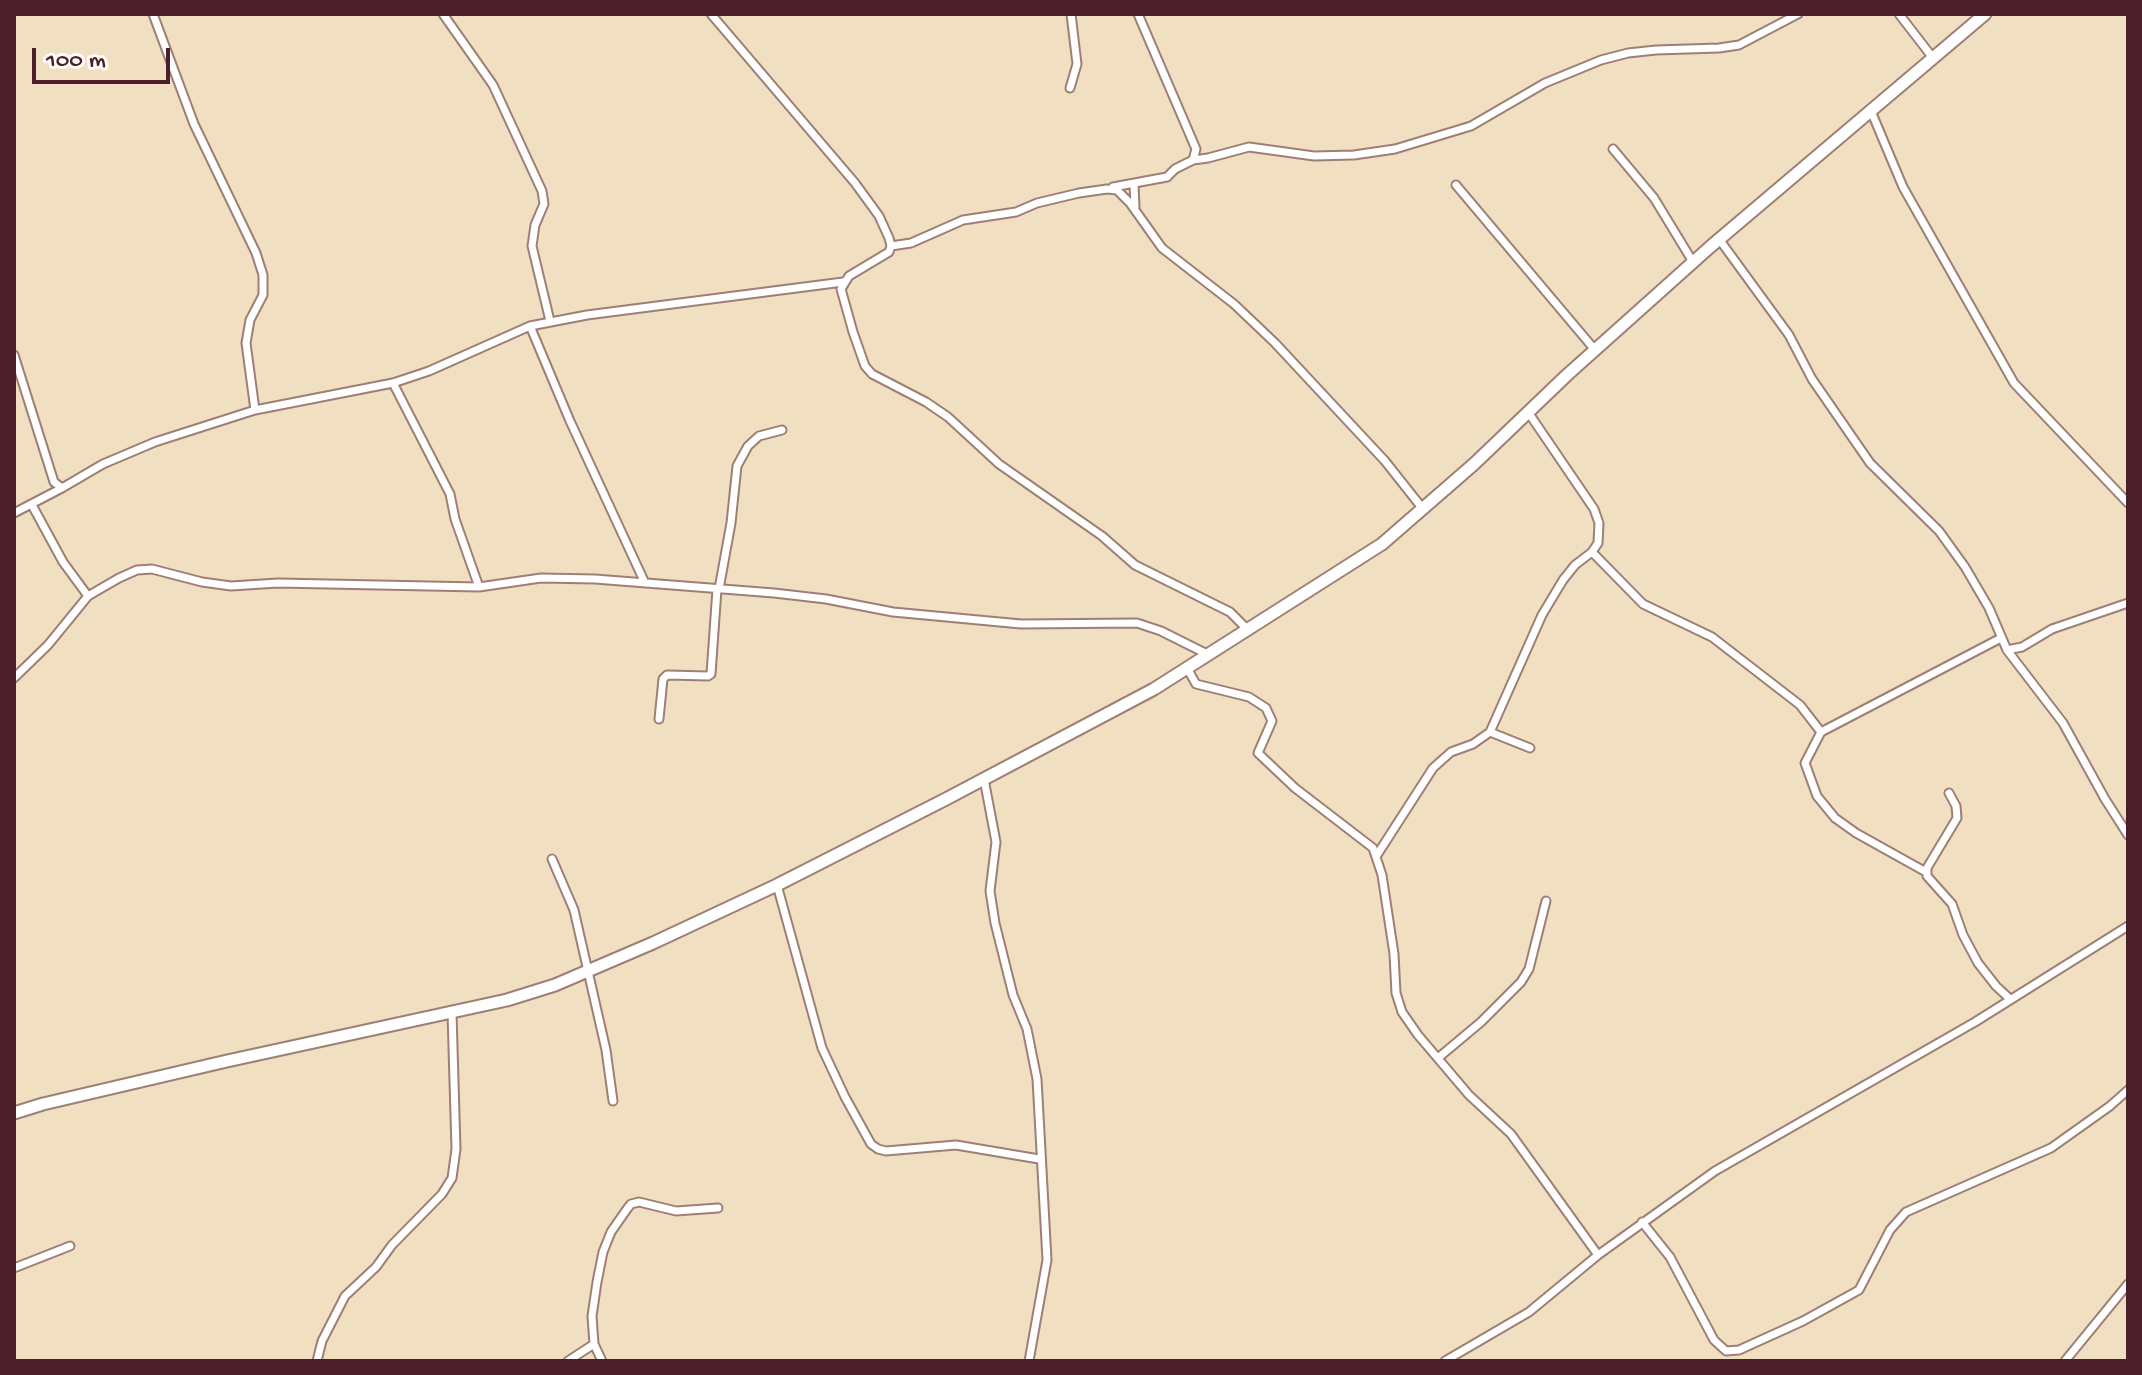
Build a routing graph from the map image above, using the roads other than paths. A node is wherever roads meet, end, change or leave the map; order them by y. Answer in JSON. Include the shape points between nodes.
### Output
{"nodes":[{"id":1,"x":153,"y":14,"type":"edge"},
{"id":2,"x":443,"y":14,"type":"edge"},
{"id":3,"x":711,"y":14,"type":"edge"},
{"id":4,"x":1071,"y":14,"type":"edge"},
{"id":5,"x":1138,"y":14,"type":"edge"},
{"id":6,"x":1798,"y":14,"type":"edge"},
{"id":7,"x":1899,"y":14,"type":"edge"},
{"id":8,"x":1985,"y":14,"type":"edge"},
{"id":9,"x":1933,"y":58,"type":"junction"},
{"id":10,"x":1070,"y":88,"type":"dead end"},
{"id":11,"x":1871,"y":111,"type":"junction"},
{"id":12,"x":1613,"y":149,"type":"dead end"},
{"id":13,"x":1193,"y":160,"type":"junction"},
{"id":14,"x":1134,"y":184,"type":"junction"},
{"id":15,"x":1456,"y":185,"type":"dead end"},
{"id":16,"x":1107,"y":189,"type":"junction"},
{"id":17,"x":1137,"y":213,"type":"junction"},
{"id":18,"x":1719,"y":239,"type":"junction"},
{"id":19,"x":891,"y":246,"type":"junction"},
{"id":20,"x":1693,"y":262,"type":"junction"},
{"id":21,"x":843,"y":282,"type":"junction"},
{"id":22,"x":550,"y":321,"type":"junction"},
{"id":23,"x":530,"y":326,"type":"junction"},
{"id":24,"x":1595,"y":350,"type":"junction"},
{"id":25,"x":14,"y":355,"type":"edge"},
{"id":26,"x":393,"y":383,"type":"junction"},
{"id":27,"x":255,"y":410,"type":"junction"},
{"id":28,"x":1528,"y":412,"type":"junction"},
{"id":29,"x":782,"y":430,"type":"dead end"},
{"id":30,"x":62,"y":488,"type":"junction"},
{"id":31,"x":2128,"y":503,"type":"edge"},
{"id":32,"x":32,"y":505,"type":"junction"},
{"id":33,"x":1423,"y":509,"type":"junction"},
{"id":34,"x":14,"y":513,"type":"edge"},
{"id":35,"x":1592,"y":552,"type":"junction"},
{"id":36,"x":645,"y":583,"type":"junction"},
{"id":37,"x":479,"y":587,"type":"junction"},
{"id":38,"x":718,"y":589,"type":"junction"},
{"id":39,"x":88,"y":596,"type":"junction"},
{"id":40,"x":2128,"y":603,"type":"edge"},
{"id":41,"x":1248,"y":630,"type":"junction"},
{"id":42,"x":2001,"y":638,"type":"junction"},
{"id":43,"x":2007,"y":650,"type":"junction"},
{"id":44,"x":1209,"y":655,"type":"junction"},
{"id":45,"x":1187,"y":668,"type":"junction"},
{"id":46,"x":14,"y":678,"type":"edge"},
{"id":47,"x":659,"y":719,"type":"dead end"},
{"id":48,"x":1490,"y":732,"type":"junction"},
{"id":49,"x":1821,"y":732,"type":"junction"},
{"id":50,"x":1530,"y":748,"type":"dead end"},
{"id":51,"x":984,"y":779,"type":"junction"},
{"id":52,"x":1949,"y":793,"type":"dead end"},
{"id":53,"x":2128,"y":835,"type":"edge"},
{"id":54,"x":1377,"y":855,"type":"junction"},
{"id":55,"x":552,"y":859,"type":"dead end"},
{"id":56,"x":1926,"y":872,"type":"junction"},
{"id":57,"x":777,"y":885,"type":"junction"},
{"id":58,"x":1546,"y":901,"type":"dead end"},
{"id":59,"x":2128,"y":926,"type":"edge"},
{"id":60,"x":587,"y":972,"type":"junction"},
{"id":61,"x":2010,"y":999,"type":"junction"},
{"id":62,"x":452,"y":1013,"type":"junction"},
{"id":63,"x":1438,"y":1058,"type":"junction"},
{"id":64,"x":2128,"y":1090,"type":"edge"},
{"id":65,"x":613,"y":1101,"type":"dead end"},
{"id":66,"x":14,"y":1113,"type":"edge"},
{"id":67,"x":1039,"y":1159,"type":"junction"},
{"id":68,"x":718,"y":1208,"type":"dead end"},
{"id":69,"x":1642,"y":1222,"type":"junction"},
{"id":70,"x":70,"y":1246,"type":"dead end"},
{"id":71,"x":1598,"y":1255,"type":"junction"},
{"id":72,"x":14,"y":1268,"type":"edge"},
{"id":73,"x":2128,"y":1284,"type":"edge"},
{"id":74,"x":594,"y":1344,"type":"junction"},
{"id":75,"x":317,"y":1361,"type":"edge"},
{"id":76,"x":568,"y":1361,"type":"edge"},
{"id":77,"x":602,"y":1361,"type":"edge"},
{"id":78,"x":1029,"y":1361,"type":"edge"},
{"id":79,"x":1445,"y":1361,"type":"edge"},
{"id":80,"x":2065,"y":1361,"type":"edge"}],
"edges":[{"from":1,"to":27,"type":"street","via":[[194,124],[263,275],[263,295],[246,343]]},
{"from":2,"to":22,"type":"street","via":[[493,85],[542,191],[544,204],[532,246]]},
{"from":3,"to":19,"type":"street","via":[[855,183],[879,216]]},
{"from":4,"to":10,"type":"street","via":[[1077,64]]},
{"from":5,"to":13,"type":"street","via":[[1196,149]]},
{"from":6,"to":13,"type":"street","via":[[1739,45],[1628,53],[1601,60],[1545,83],[1471,126],[1395,149],[1314,156],[1249,147]]},
{"from":7,"to":9,"type":"street"},
{"from":8,"to":9,"type":"main road"},
{"from":9,"to":11,"type":"main road"},
{"from":11,"to":18,"type":"main road"},
{"from":11,"to":31,"type":"street","via":[[1903,187],[2014,383]]},
{"from":12,"to":20,"type":"street","via":[[1654,198]]},
{"from":13,"to":14,"type":"street","via":[[1167,177]]},
{"from":14,"to":16,"type":"street"},
{"from":14,"to":17,"type":"street"},
{"from":15,"to":24,"type":"street"},
{"from":16,"to":17,"type":"street","via":[[1125,196]]},
{"from":16,"to":19,"type":"street","via":[[963,220]]},
{"from":17,"to":33,"type":"street","via":[[1162,248],[1275,343]]},
{"from":18,"to":20,"type":"main road"},
{"from":18,"to":42,"type":"street","via":[[1789,335],[1812,379],[1870,463],[1931,521],[1965,567]]},
{"from":19,"to":21,"type":"street"},
{"from":20,"to":24,"type":"main road"},
{"from":21,"to":22,"type":"street"},
{"from":21,"to":41,"type":"street","via":[[853,332],[872,374],[948,417],[999,464],[1135,565],[1230,612]]},
{"from":22,"to":23,"type":"street"},
{"from":23,"to":26,"type":"street"},
{"from":23,"to":36,"type":"street"},
{"from":24,"to":28,"type":"main road"},
{"from":25,"to":30,"type":"street","via":[[54,482]]},
{"from":26,"to":27,"type":"street"},
{"from":26,"to":37,"type":"street","via":[[450,494]]},
{"from":27,"to":30,"type":"street","via":[[155,442]]},
{"from":28,"to":33,"type":"main road"},
{"from":28,"to":35,"type":"street","via":[[1594,509],[1600,532]]},
{"from":29,"to":38,"type":"street","via":[[759,436],[737,466]]},
{"from":30,"to":32,"type":"street"},
{"from":32,"to":34,"type":"street"},
{"from":32,"to":39,"type":"street"},
{"from":33,"to":41,"type":"main road","via":[[1382,544]]},
{"from":35,"to":48,"type":"street","via":[[1563,580],[1542,615]]},
{"from":35,"to":49,"type":"street","via":[[1643,604],[1712,637],[1800,705]]},
{"from":36,"to":37,"type":"street","via":[[541,578]]},
{"from":36,"to":38,"type":"street"},
{"from":37,"to":39,"type":"street","via":[[231,586],[152,569],[137,570]]},
{"from":38,"to":44,"type":"street","via":[[1021,624],[1137,623]]},
{"from":38,"to":47,"type":"street","via":[[711,674],[667,675]]},
{"from":39,"to":46,"type":"street"},
{"from":40,"to":43,"type":"street"},
{"from":41,"to":44,"type":"main road"},
{"from":42,"to":43,"type":"street"},
{"from":42,"to":49,"type":"street"},
{"from":43,"to":53,"type":"street","via":[[2063,723]]},
{"from":44,"to":45,"type":"main road"},
{"from":45,"to":51,"type":"main road"},
{"from":45,"to":54,"type":"street","via":[[1196,684],[1249,697],[1266,708],[1272,721],[1258,753]]},
{"from":48,"to":50,"type":"street"},
{"from":48,"to":54,"type":"street","via":[[1433,768]]},
{"from":49,"to":56,"type":"street","via":[[1805,763],[1817,796],[1856,833]]},
{"from":51,"to":57,"type":"main road"},
{"from":51,"to":67,"type":"street","via":[[996,842],[990,891],[1037,1079]]},
{"from":52,"to":56,"type":"street","via":[[1957,818]]},
{"from":54,"to":63,"type":"street","via":[[1396,993],[1402,1012]]},
{"from":55,"to":60,"type":"street","via":[[574,910]]},
{"from":56,"to":61,"type":"street","via":[[1952,904],[1978,963]]},
{"from":57,"to":60,"type":"main road"},
{"from":57,"to":67,"type":"street","via":[[822,1048],[871,1144],[886,1151],[956,1145]]},
{"from":58,"to":63,"type":"street","via":[[1521,982]]},
{"from":59,"to":61,"type":"street"},
{"from":60,"to":62,"type":"main road"},
{"from":60,"to":65,"type":"street"},
{"from":61,"to":69,"type":"street","via":[[1715,1171]]},
{"from":62,"to":66,"type":"main road"},
{"from":62,"to":75,"type":"street","via":[[452,1178],[345,1296]]},
{"from":63,"to":71,"type":"street","via":[[1511,1134]]},
{"from":64,"to":69,"type":"street","via":[[2051,1148],[1906,1212],[1890,1230],[1859,1290],[1739,1350],[1726,1351],[1714,1340],[1670,1257]]},
{"from":67,"to":78,"type":"street","via":[[1047,1260]]},
{"from":68,"to":74,"type":"street","via":[[676,1211],[631,1204],[603,1252],[592,1316]]},
{"from":69,"to":71,"type":"street"},
{"from":70,"to":72,"type":"street"},
{"from":71,"to":79,"type":"street","via":[[1529,1312]]},
{"from":73,"to":80,"type":"street"},
{"from":74,"to":76,"type":"street"},
{"from":74,"to":77,"type":"street"}]}
